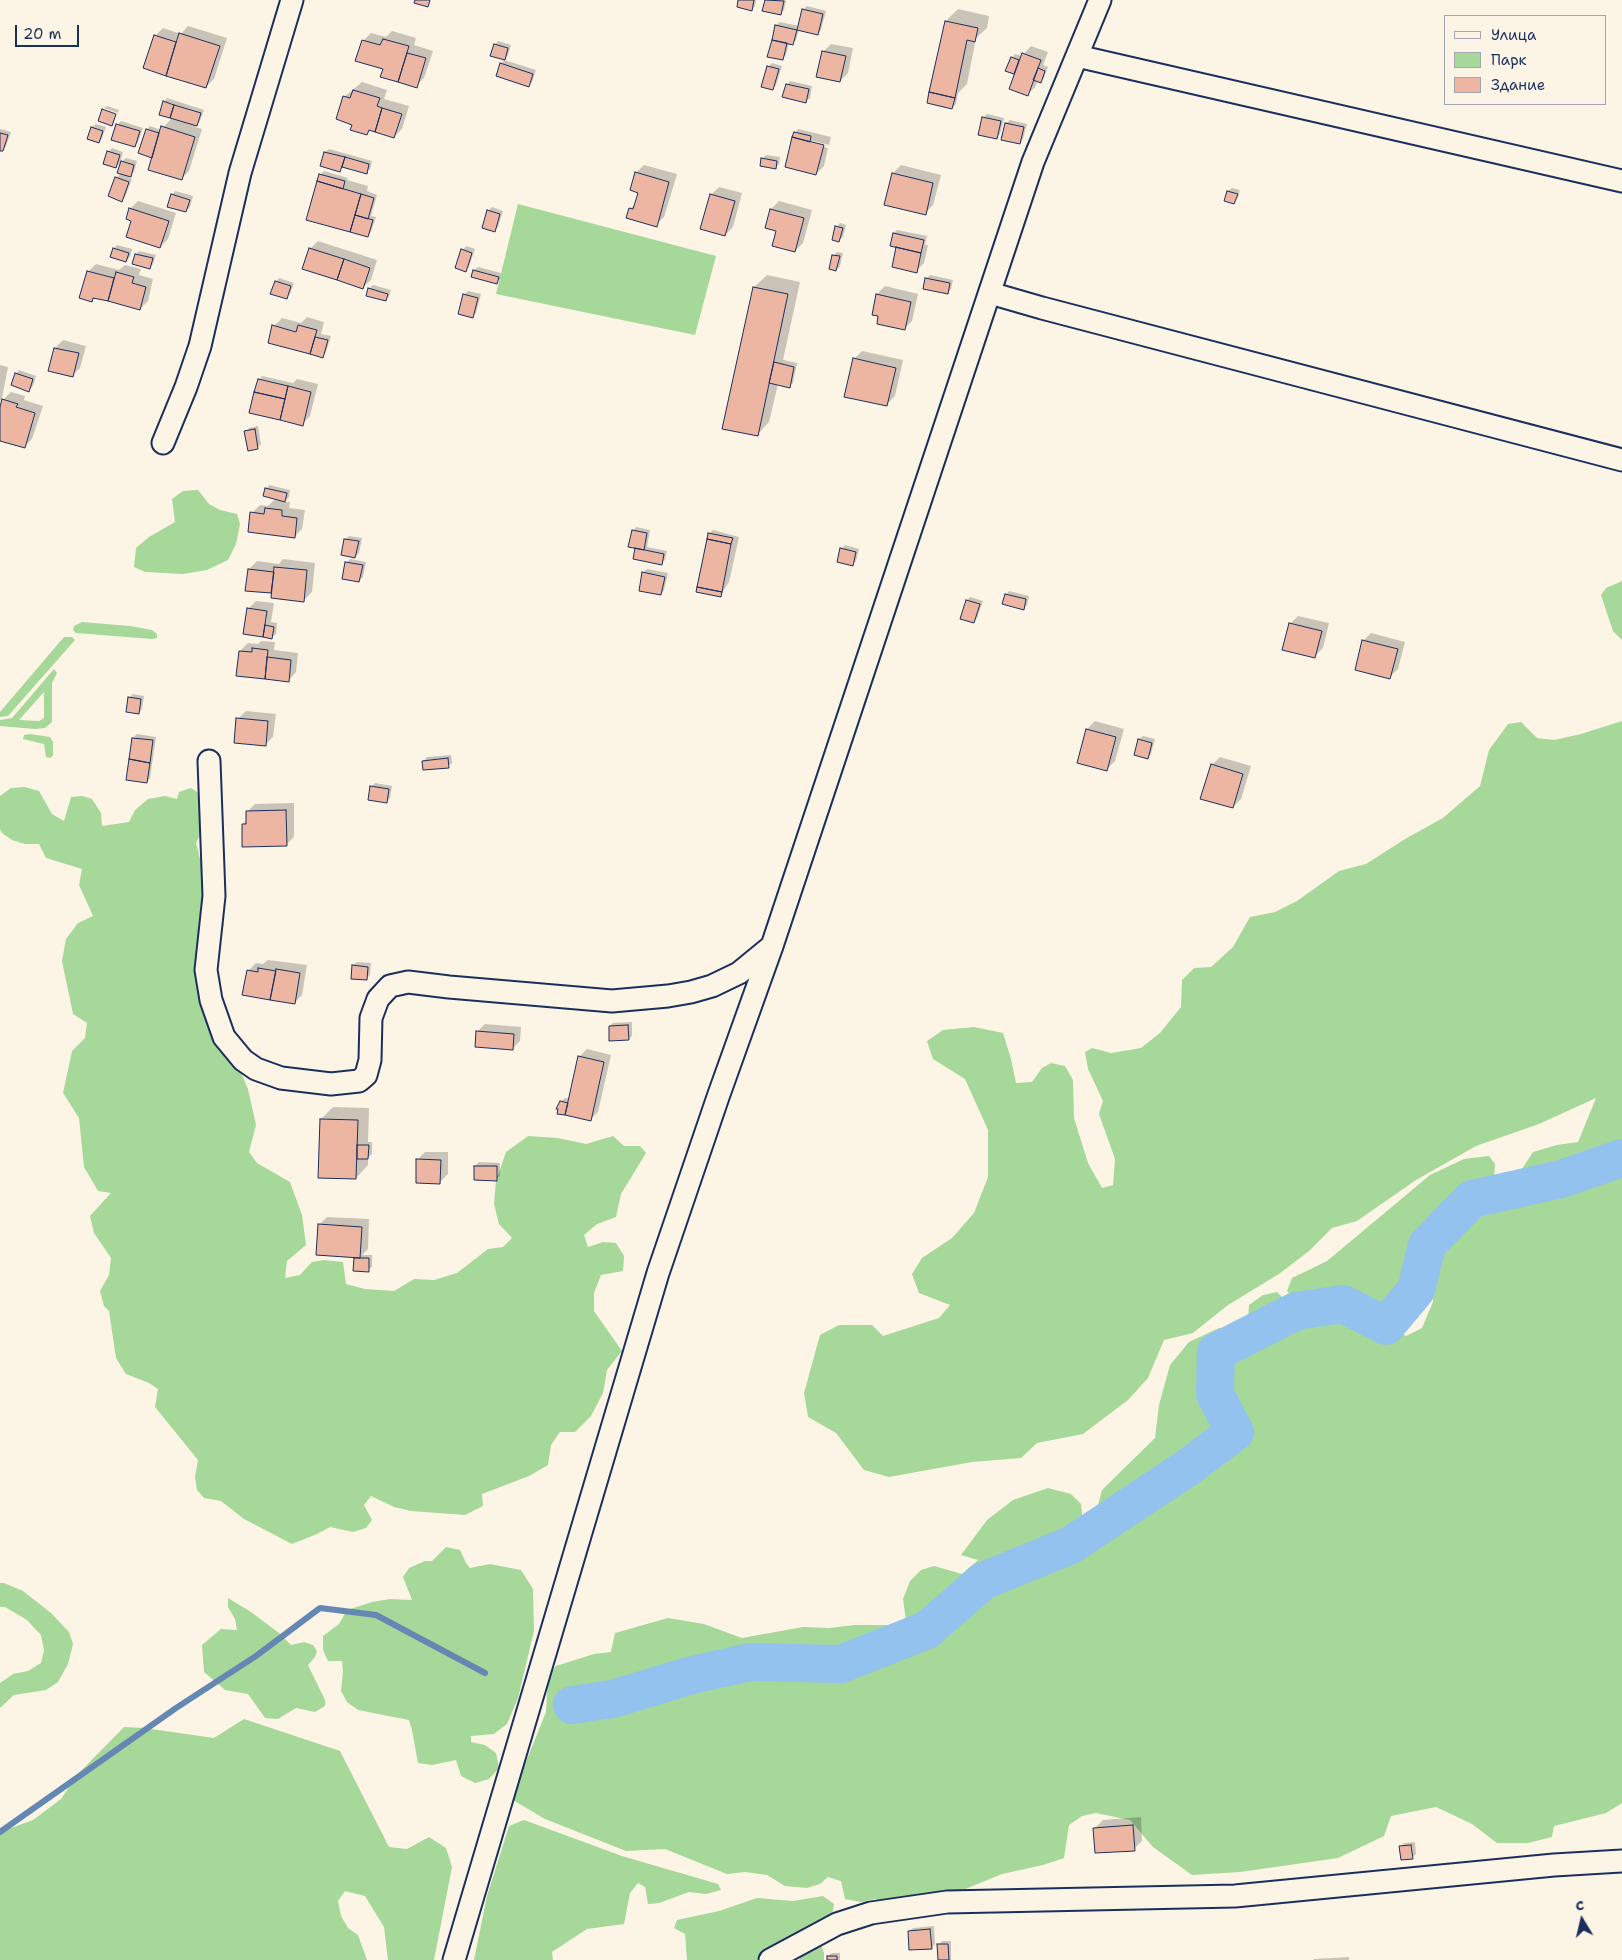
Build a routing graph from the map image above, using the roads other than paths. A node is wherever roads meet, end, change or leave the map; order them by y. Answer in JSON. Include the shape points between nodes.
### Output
{"nodes":[{"id":1,"x":292,"y":0,"type":"edge"},
{"id":2,"x":1100,"y":0,"type":"edge"},
{"id":3,"x":1077,"y":56,"type":"junction"},
{"id":4,"x":1622,"y":181,"type":"edge"},
{"id":5,"x":990,"y":293,"type":"junction"},
{"id":6,"x":163,"y":443,"type":"dead end"},
{"id":7,"x":1622,"y":460,"type":"edge"},
{"id":8,"x":209,"y":761,"type":"dead end"},
{"id":9,"x":772,"y":946,"type":"junction"},
{"id":10,"x":1622,"y":1861,"type":"edge"},
{"id":11,"x":454,"y":1960,"type":"edge"},
{"id":12,"x":770,"y":1960,"type":"edge"}],
"edges":[{"from":1,"to":6,"type":"street","via":[[240,173],[200,346]]},
{"from":2,"to":3,"type":"street"},
{"from":3,"to":4,"type":"street"},
{"from":3,"to":5,"type":"street","via":[[1033,162]]},
{"from":5,"to":7,"type":"street"},
{"from":5,"to":9,"type":"street"},
{"from":8,"to":9,"type":"street","via":[[214,896],[206,970],[211,1000],[224,1037],[242,1060],[281,1078],[331,1084],[359,1081],[366,1075],[370,1060],[371,1018],[378,999],[390,986],[408,982],[612,1001],[668,996],[712,986],[739,973]]},
{"from":9,"to":11,"type":"street","via":[[658,1273]]},
{"from":10,"to":12,"type":"street","via":[[1235,1896],[947,1902],[870,1913],[837,1924]]}]}
